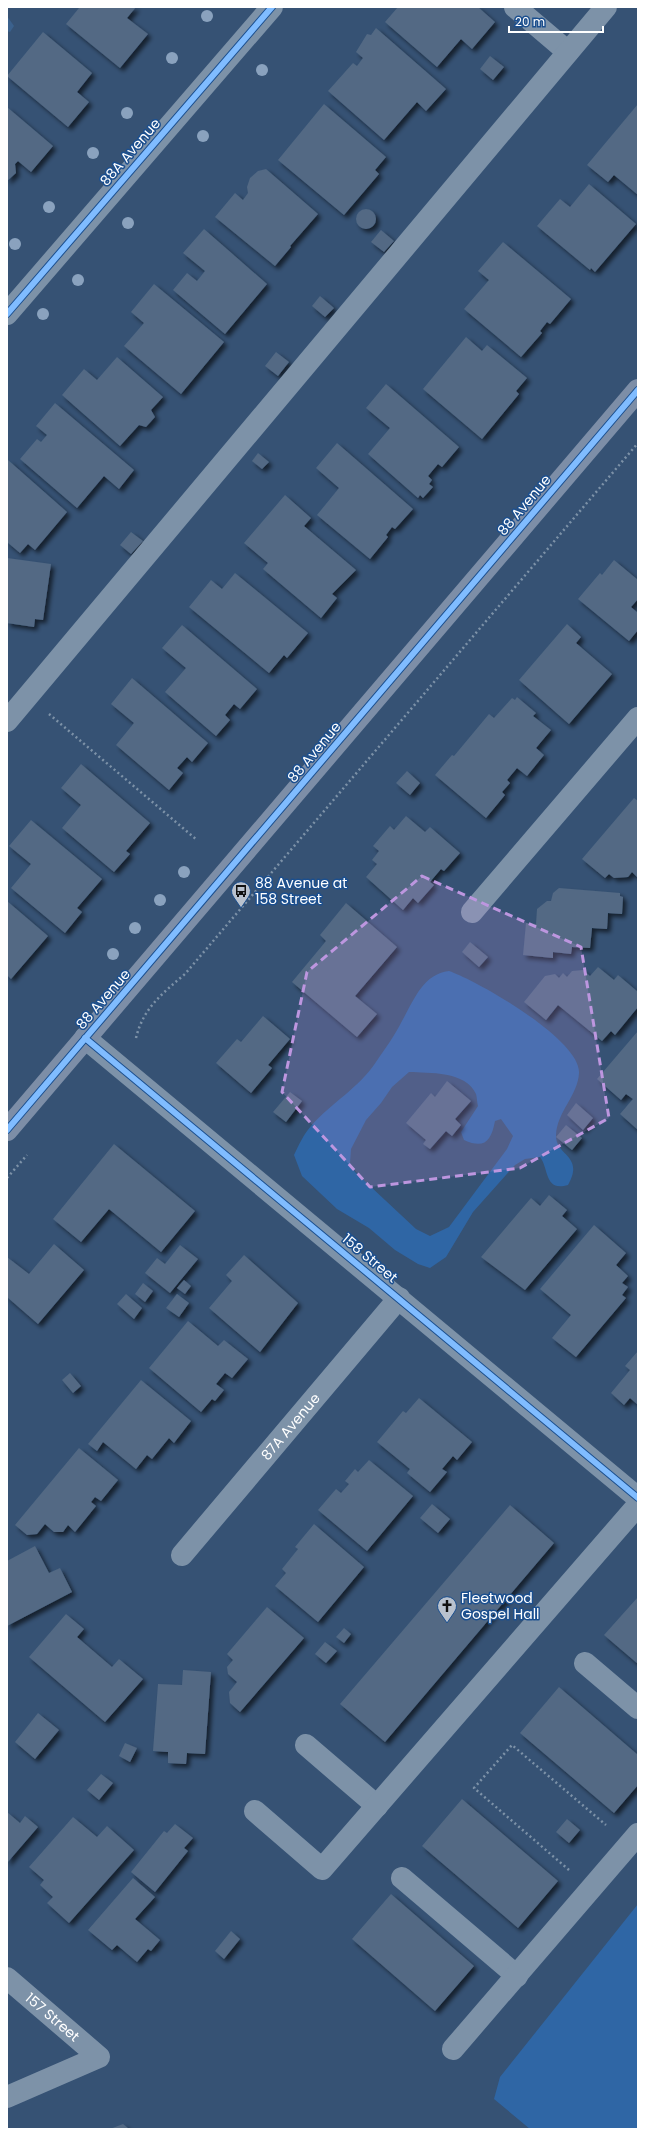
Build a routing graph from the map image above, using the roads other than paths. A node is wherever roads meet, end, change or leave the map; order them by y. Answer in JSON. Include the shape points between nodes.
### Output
{"nodes":[{"id":1,"x":272,"y":7,"type":"edge"},
{"id":2,"x":515,"y":7,"type":"edge"},
{"id":3,"x":606,"y":7,"type":"edge"},
{"id":4,"x":568,"y":52,"type":"junction"},
{"id":5,"x":7,"y":314,"type":"edge"},
{"id":6,"x":638,"y":390,"type":"edge"},
{"id":7,"x":638,"y":718,"type":"edge"},
{"id":8,"x":7,"y":721,"type":"edge"},
{"id":9,"x":472,"y":912,"type":"dead end"},
{"id":10,"x":85,"y":1038,"type":"junction"},
{"id":11,"x":7,"y":1130,"type":"edge"},
{"id":12,"x":399,"y":1298,"type":"junction"},
{"id":13,"x":638,"y":1498,"type":"edge"},
{"id":14,"x":638,"y":1505,"type":"edge"},
{"id":15,"x":182,"y":1555,"type":"dead end"},
{"id":16,"x":585,"y":1664,"type":"dead end"},
{"id":17,"x":638,"y":1708,"type":"edge"},
{"id":18,"x":306,"y":1745,"type":"dead end"},
{"id":19,"x":377,"y":1806,"type":"junction"},
{"id":20,"x":255,"y":1811,"type":"dead end"},
{"id":21,"x":638,"y":1834,"type":"edge"},
{"id":22,"x":402,"y":1878,"type":"dead end"},
{"id":23,"x":517,"y":1976,"type":"junction"},
{"id":24,"x":7,"y":1978,"type":"edge"},
{"id":25,"x":453,"y":2049,"type":"dead end"},
{"id":26,"x":7,"y":2097,"type":"edge"}],
"edges":[{"from":1,"to":5,"type":"street","name":"88A Avenue"},
{"from":2,"to":4,"type":"street"},
{"from":3,"to":4,"type":"street"},
{"from":4,"to":8,"type":"street"},
{"from":6,"to":10,"type":"main road","name":"88 Avenue"},
{"from":7,"to":9,"type":"street"},
{"from":10,"to":11,"type":"main road","name":"88 Avenue"},
{"from":10,"to":12,"type":"street","name":"158 Street"},
{"from":12,"to":13,"type":"street","name":"158 Street"},
{"from":12,"to":15,"type":"street","name":"87A Avenue"},
{"from":14,"to":19,"type":"street"},
{"from":16,"to":17,"type":"street"},
{"from":18,"to":19,"type":"street"},
{"from":19,"to":20,"type":"street","via":[[322,1869]]},
{"from":21,"to":23,"type":"street"},
{"from":22,"to":23,"type":"street"},
{"from":23,"to":25,"type":"street"},
{"from":24,"to":26,"type":"street","name":"157 Street","via":[[99,2057]]}]}
